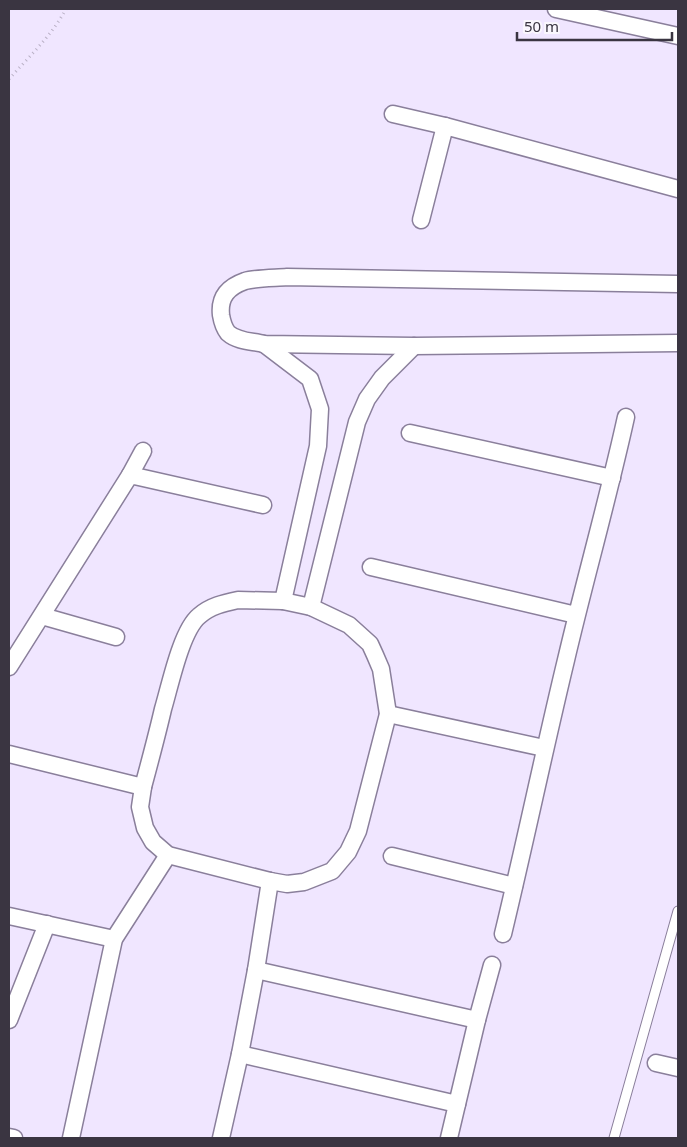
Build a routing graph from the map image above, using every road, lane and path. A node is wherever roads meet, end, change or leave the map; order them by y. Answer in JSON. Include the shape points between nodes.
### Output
{"nodes":[{"id":1,"x":66,"y":9,"type":"edge"},
{"id":2,"x":556,"y":9,"type":"edge"},
{"id":3,"x":624,"y":16,"type":"edge"},
{"id":4,"x":678,"y":36,"type":"edge"},
{"id":5,"x":9,"y":79,"type":"edge"},
{"id":6,"x":393,"y":114,"type":"dead end"},
{"id":7,"x":445,"y":126,"type":"junction"},
{"id":8,"x":678,"y":189,"type":"edge"},
{"id":9,"x":421,"y":220,"type":"dead end"},
{"id":10,"x":678,"y":284,"type":"edge"},
{"id":11,"x":678,"y":343,"type":"edge"},
{"id":12,"x":264,"y":344,"type":"junction"},
{"id":13,"x":414,"y":346,"type":"junction"},
{"id":14,"x":626,"y":417,"type":"dead end"},
{"id":15,"x":410,"y":433,"type":"dead end"},
{"id":16,"x":143,"y":451,"type":"dead end"},
{"id":17,"x":130,"y":475,"type":"junction"},
{"id":18,"x":612,"y":478,"type":"junction"},
{"id":19,"x":263,"y":504,"type":"dead end"},
{"id":20,"x":371,"y":567,"type":"dead end"},
{"id":21,"x":283,"y":601,"type":"junction"},
{"id":22,"x":311,"y":607,"type":"junction"},
{"id":23,"x":42,"y":616,"type":"junction"},
{"id":24,"x":576,"y":616,"type":"junction"},
{"id":25,"x":116,"y":637,"type":"dead end"},
{"id":26,"x":9,"y":667,"type":"edge"},
{"id":27,"x":388,"y":714,"type":"junction"},
{"id":28,"x":544,"y":748,"type":"junction"},
{"id":29,"x":9,"y":754,"type":"edge"},
{"id":30,"x":143,"y":787,"type":"junction"},
{"id":31,"x":168,"y":854,"type":"junction"},
{"id":32,"x":392,"y":856,"type":"dead end"},
{"id":33,"x":270,"y":881,"type":"junction"},
{"id":34,"x":514,"y":886,"type":"junction"},
{"id":35,"x":678,"y":911,"type":"edge"},
{"id":36,"x":9,"y":916,"type":"edge"},
{"id":37,"x":47,"y":924,"type":"junction"},
{"id":38,"x":502,"y":934,"type":"dead end"},
{"id":39,"x":114,"y":939,"type":"junction"},
{"id":40,"x":492,"y":965,"type":"dead end"},
{"id":41,"x":256,"y":970,"type":"junction"},
{"id":42,"x":9,"y":1020,"type":"edge"},
{"id":43,"x":477,"y":1020,"type":"junction"},
{"id":44,"x":240,"y":1054,"type":"junction"},
{"id":45,"x":656,"y":1063,"type":"dead end"},
{"id":46,"x":678,"y":1068,"type":"edge"},
{"id":47,"x":457,"y":1104,"type":"junction"},
{"id":48,"x":9,"y":1137,"type":"edge"},
{"id":49,"x":14,"y":1138,"type":"edge"},
{"id":50,"x":70,"y":1138,"type":"edge"},
{"id":51,"x":221,"y":1138,"type":"edge"},
{"id":52,"x":449,"y":1138,"type":"edge"},
{"id":53,"x":614,"y":1138,"type":"edge"}],
"edges":[{"from":1,"to":5,"type":"path","via":[[49,34]]},
{"from":2,"to":3,"type":"street"},
{"from":3,"to":4,"type":"street"},
{"from":6,"to":7,"type":"street"},
{"from":7,"to":8,"type":"street"},
{"from":7,"to":9,"type":"street"},
{"from":10,"to":12,"type":"street","via":[[287,277],[246,281],[231,288],[224,297],[220,307],[222,321],[229,333],[242,340]]},
{"from":11,"to":13,"type":"street"},
{"from":12,"to":13,"type":"street"},
{"from":12,"to":21,"type":"street","via":[[310,379],[320,408],[318,446]]},
{"from":13,"to":22,"type":"street","via":[[382,378],[367,399],[357,422]]},
{"from":14,"to":18,"type":"street"},
{"from":15,"to":18,"type":"street"},
{"from":16,"to":17,"type":"street"},
{"from":17,"to":19,"type":"street"},
{"from":17,"to":23,"type":"street"},
{"from":18,"to":24,"type":"street"},
{"from":20,"to":24,"type":"street"},
{"from":21,"to":22,"type":"street"},
{"from":21,"to":30,"type":"street","via":[[238,600],[224,603],[198,616],[190,626],[177,658]]},
{"from":22,"to":27,"type":"street","via":[[349,626],[370,644],[381,669]]},
{"from":23,"to":25,"type":"street"},
{"from":23,"to":26,"type":"street"},
{"from":24,"to":28,"type":"street"},
{"from":27,"to":28,"type":"street"},
{"from":27,"to":33,"type":"street","via":[[358,831],[348,852],[332,871],[304,882]]},
{"from":28,"to":34,"type":"street"},
{"from":29,"to":30,"type":"street"},
{"from":30,"to":31,"type":"street","via":[[140,807],[144,828],[153,842]]},
{"from":31,"to":33,"type":"street"},
{"from":31,"to":39,"type":"street"},
{"from":32,"to":34,"type":"street"},
{"from":33,"to":41,"type":"street"},
{"from":34,"to":38,"type":"street"},
{"from":35,"to":53,"type":"lane"},
{"from":36,"to":37,"type":"street"},
{"from":37,"to":39,"type":"street"},
{"from":37,"to":42,"type":"street"},
{"from":39,"to":50,"type":"street"},
{"from":40,"to":43,"type":"street"},
{"from":41,"to":43,"type":"street"},
{"from":41,"to":44,"type":"street"},
{"from":43,"to":47,"type":"street"},
{"from":44,"to":47,"type":"street"},
{"from":44,"to":51,"type":"street"},
{"from":45,"to":46,"type":"street"},
{"from":47,"to":52,"type":"street"},
{"from":48,"to":49,"type":"street"}]}
